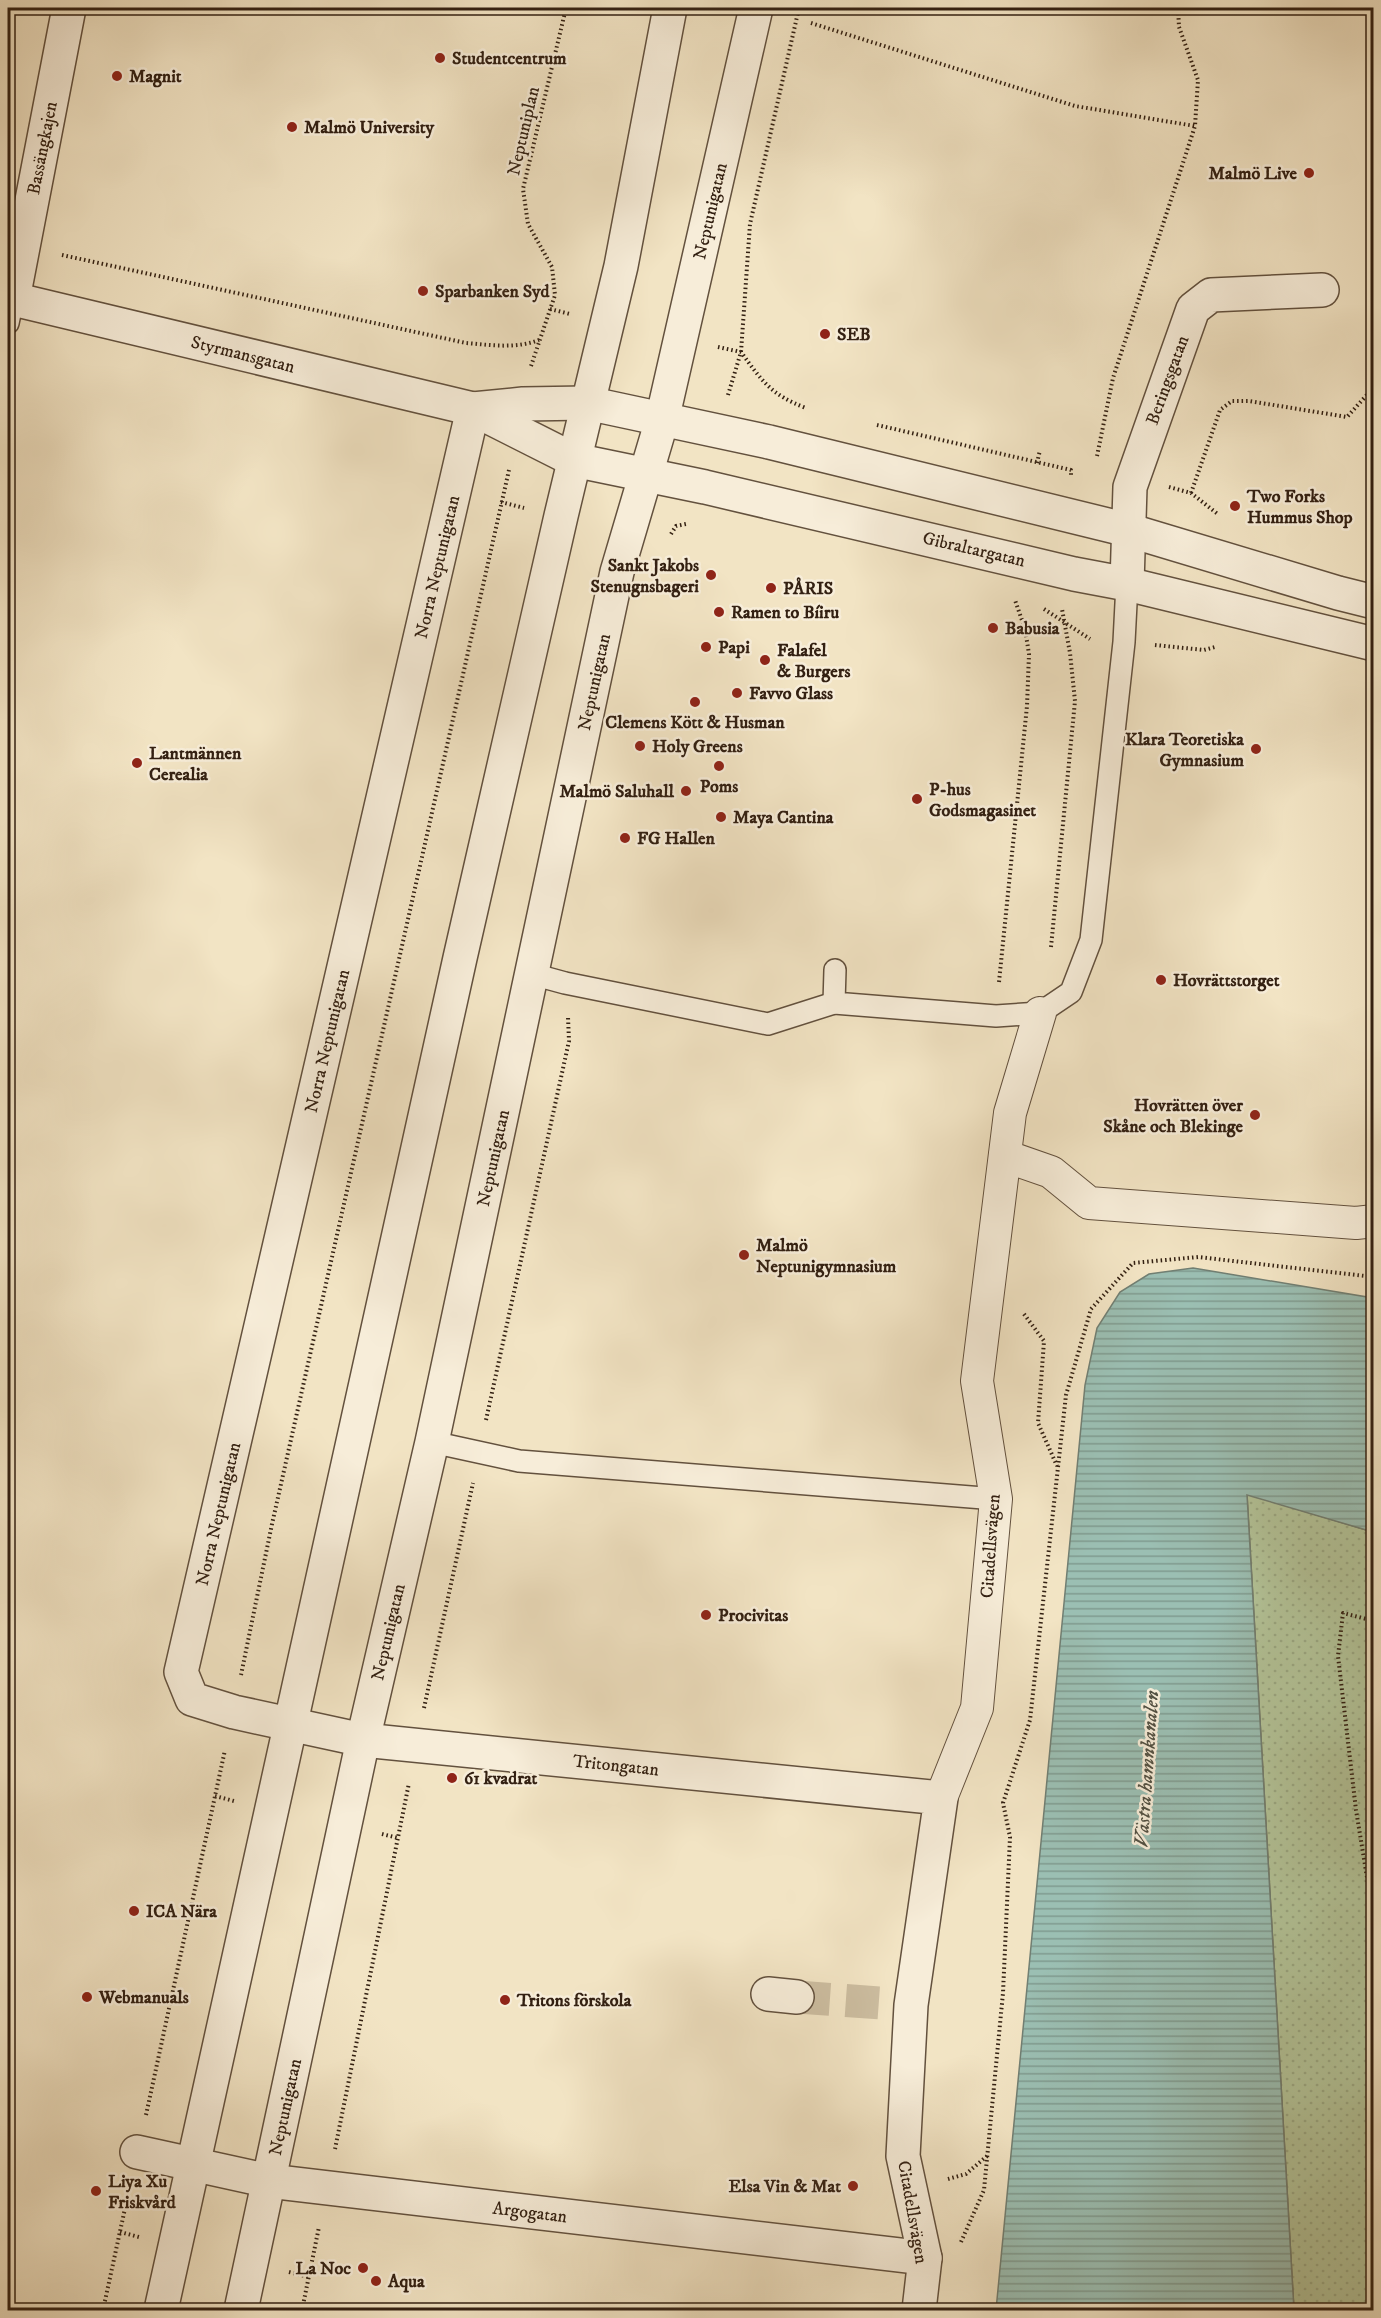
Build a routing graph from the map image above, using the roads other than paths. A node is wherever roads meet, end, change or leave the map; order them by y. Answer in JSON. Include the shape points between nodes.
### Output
{"nodes":[{"id":1,"x":69,"y":8,"type":"edge"},
{"id":2,"x":670,"y":8,"type":"edge"},
{"id":3,"x":756,"y":8,"type":"edge"},
{"id":4,"x":1322,"y":290,"type":"dead end"},
{"id":5,"x":9,"y":306,"type":"edge"},
{"id":6,"x":587,"y":403,"type":"junction"},
{"id":7,"x":473,"y":409,"type":"junction"},
{"id":8,"x":662,"y":420,"type":"junction"},
{"id":9,"x":574,"y":460,"type":"junction"},
{"id":10,"x":646,"y":474,"type":"junction"},
{"id":11,"x":1128,"y":530,"type":"junction"},
{"id":12,"x":1127,"y":584,"type":"junction"},
{"id":13,"x":1374,"y":602,"type":"edge"},
{"id":14,"x":1374,"y":644,"type":"edge"},
{"id":15,"x":835,"y":969,"type":"dead end"},
{"id":16,"x":532,"y":974,"type":"junction"},
{"id":17,"x":834,"y":1003,"type":"junction"},
{"id":18,"x":1040,"y":1013,"type":"junction"},
{"id":19,"x":1005,"y":1156,"type":"junction"},
{"id":20,"x":1374,"y":1221,"type":"edge"},
{"id":21,"x":432,"y":1442,"type":"junction"},
{"id":22,"x":996,"y":1499,"type":"junction"},
{"id":23,"x":181,"y":1672,"type":"joint"},
{"id":24,"x":291,"y":1725,"type":"junction"},
{"id":25,"x":363,"y":1740,"type":"junction"},
{"id":26,"x":941,"y":1798,"type":"junction"},
{"id":27,"x":138,"y":2152,"type":"road end"},
{"id":28,"x":193,"y":2165,"type":"junction"},
{"id":29,"x":269,"y":2181,"type":"junction"},
{"id":30,"x":925,"y":2258,"type":"junction"},
{"id":31,"x":161,"y":2310,"type":"edge"},
{"id":32,"x":240,"y":2310,"type":"edge"},
{"id":33,"x":919,"y":2310,"type":"edge"}],
"edges":[{"from":1,"to":5,"type":"street","name":"Bassängkajen"},
{"from":2,"to":6,"type":"street","via":[[621,266]]},
{"from":3,"to":8,"type":"street","name":"Neptunigatan"},
{"from":4,"to":11,"type":"street","name":"Beringsgatan","via":[[1211,295],[1193,309],[1130,487]]},
{"from":5,"to":7,"type":"street","name":"Styrmansgatan"},
{"from":6,"to":7,"type":"street","name":"Styrmansgatan"},
{"from":6,"to":8,"type":"street"},
{"from":6,"to":9,"type":"street"},
{"from":7,"to":9,"type":"street","name":"Styrmansgatan"},
{"from":7,"to":23,"type":"street","name":"Norra Neptunigatan"},
{"from":8,"to":10,"type":"street","name":"Neptunigatan"},
{"from":8,"to":11,"type":"street","via":[[769,442]]},
{"from":9,"to":10,"type":"street","name":"Gibraltargatan"},
{"from":9,"to":24,"type":"street"},
{"from":10,"to":12,"type":"street","name":"Gibraltargatan"},
{"from":10,"to":16,"type":"street","name":"Neptunigatan","via":[[617,572]]},
{"from":11,"to":12,"type":"street","name":"Beringsgatan"},
{"from":11,"to":13,"type":"street"},
{"from":12,"to":14,"type":"street","name":"Gibraltargatan"},
{"from":12,"to":18,"type":"lane","via":[[1091,940],[1071,992]]},
{"from":15,"to":17,"type":"lane"},
{"from":16,"to":17,"type":"lane","via":[[768,1024]]},
{"from":16,"to":21,"type":"street","name":"Neptunigatan"},
{"from":17,"to":18,"type":"lane","via":[[996,1016]]},
{"from":18,"to":19,"type":"street","name":"Citadellsvägen","via":[[1010,1113]]},
{"from":19,"to":20,"type":"street","via":[[1051,1172],[1089,1203],[1356,1223]]},
{"from":19,"to":22,"type":"street","name":"Citadellsvägen","via":[[977,1381]]},
{"from":21,"to":22,"type":"lane","via":[[519,1461]]},
{"from":21,"to":25,"type":"street","name":"Neptunigatan"},
{"from":22,"to":26,"type":"street","name":"Citadellsvägen","via":[[977,1708]]},
{"from":23,"to":24,"type":"street","name":"Tritongatan","via":[[192,1699]]},
{"from":24,"to":25,"type":"street","name":"Tritongatan"},
{"from":24,"to":28,"type":"street"},
{"from":25,"to":26,"type":"street","name":"Tritongatan"},
{"from":25,"to":29,"type":"street","name":"Neptunigatan"},
{"from":26,"to":30,"type":"street","name":"Citadellsvägen","via":[[903,2004],[903,2156]]},
{"from":27,"to":28,"type":"street","name":"Argogatan"},
{"from":28,"to":29,"type":"street","name":"Argogatan"},
{"from":28,"to":31,"type":"street"},
{"from":29,"to":30,"type":"street","name":"Argogatan"},
{"from":29,"to":32,"type":"street","name":"Neptunigatan"},
{"from":30,"to":33,"type":"street","name":"Citadellsvägen"}]}
